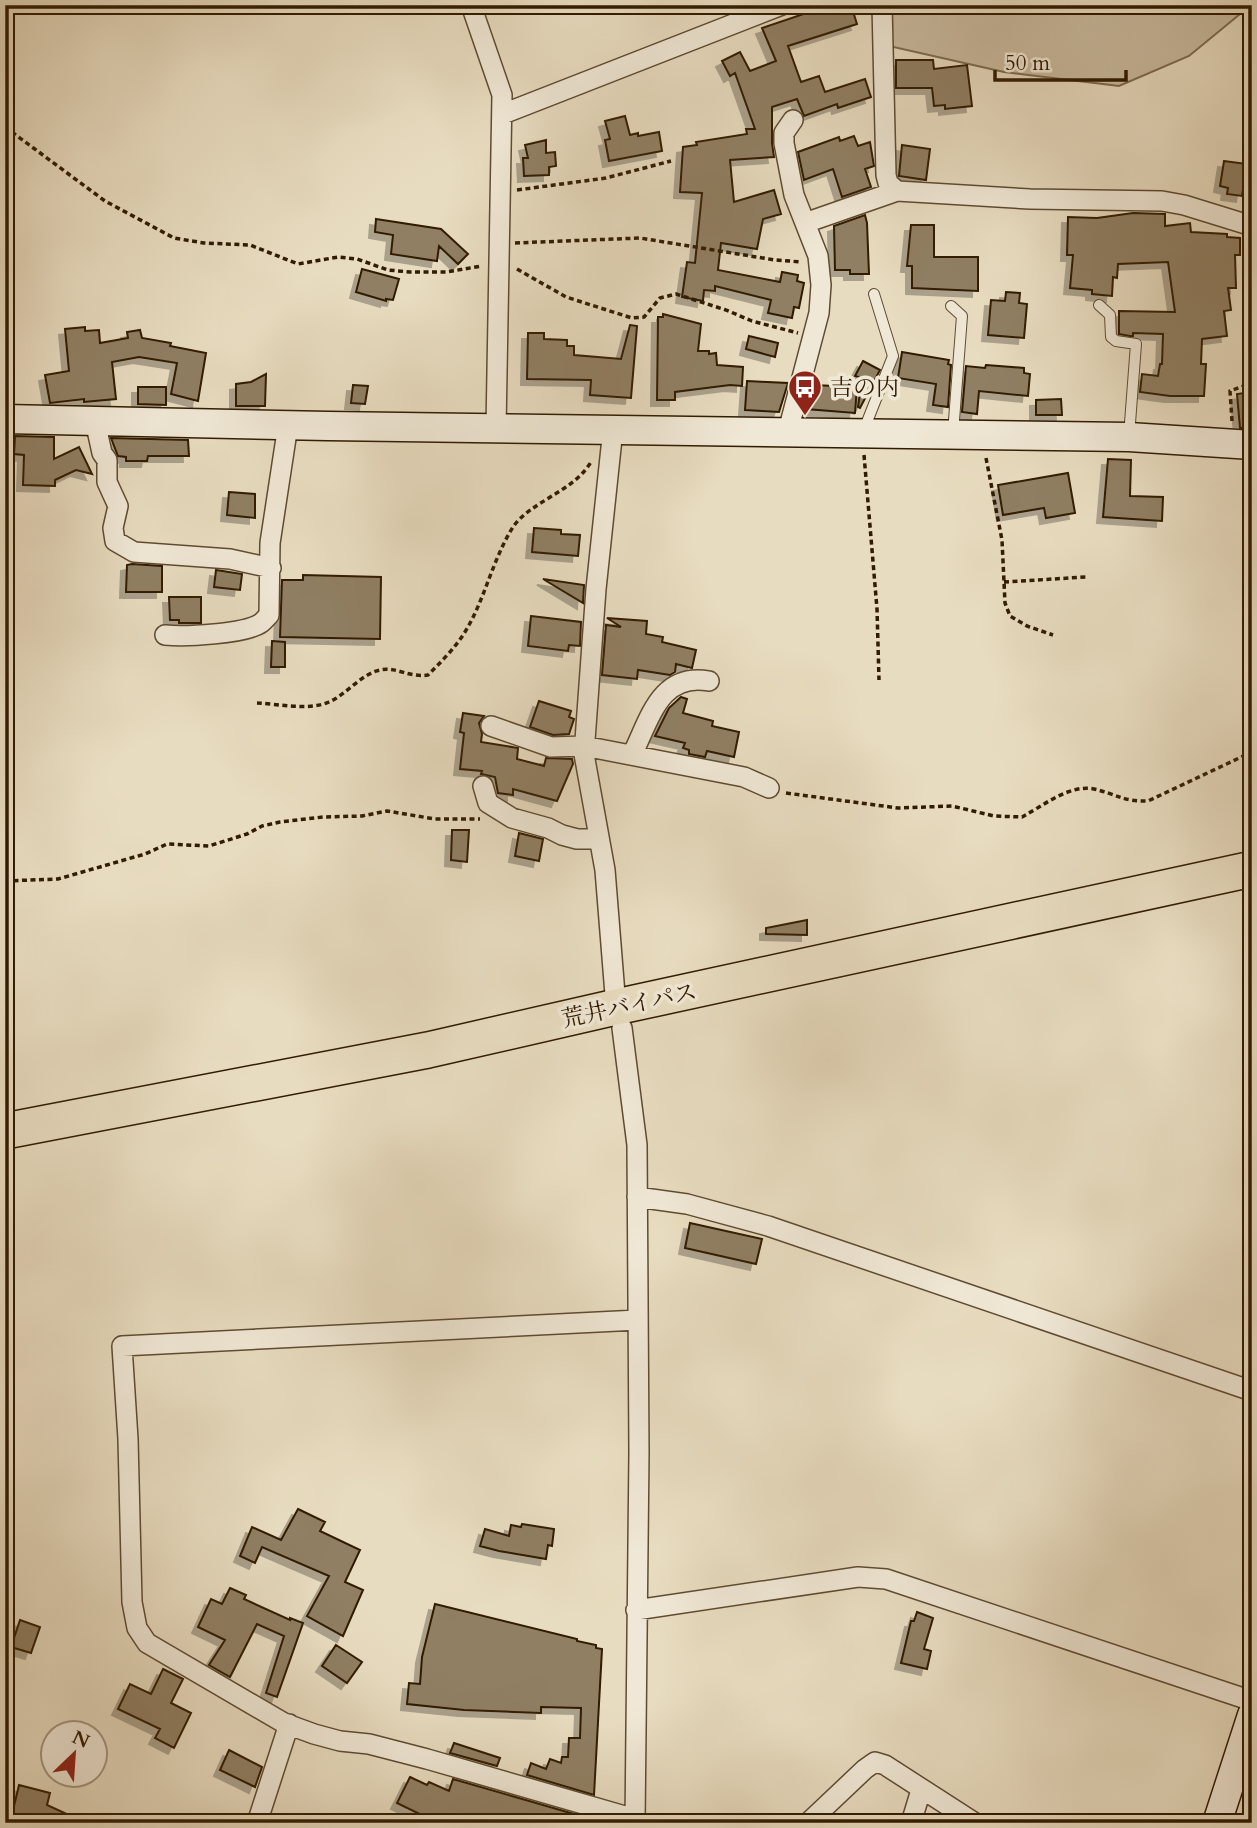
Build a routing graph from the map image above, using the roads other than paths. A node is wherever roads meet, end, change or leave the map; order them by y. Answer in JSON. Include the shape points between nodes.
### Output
{"nodes":[{"id":1,"x":471,"y":5,"type":"edge"},
{"id":2,"x":782,"y":5,"type":"edge"},
{"id":3,"x":882,"y":5,"type":"edge"},
{"id":4,"x":503,"y":114,"type":"junction"},
{"id":5,"x":793,"y":120,"type":"dead end"},
{"id":6,"x":897,"y":191,"type":"junction"},
{"id":7,"x":805,"y":223,"type":"junction"},
{"id":8,"x":1252,"y":226,"type":"edge"},
{"id":9,"x":874,"y":294,"type":"dead end"},
{"id":10,"x":1099,"y":305,"type":"dead end"},
{"id":11,"x":951,"y":306,"type":"dead end"},
{"id":12,"x":5,"y":419,"type":"edge"},
{"id":13,"x":94,"y":421,"type":"junction"},
{"id":14,"x":288,"y":425,"type":"junction"},
{"id":15,"x":496,"y":428,"type":"junction"},
{"id":16,"x":788,"y":431,"type":"junction"},
{"id":17,"x":863,"y":432,"type":"junction"},
{"id":18,"x":953,"y":433,"type":"junction"},
{"id":19,"x":612,"y":437,"type":"junction"},
{"id":20,"x":1129,"y":437,"type":"junction"},
{"id":21,"x":1242,"y":445,"type":"edge"},
{"id":22,"x":271,"y":568,"type":"junction"},
{"id":23,"x":166,"y":635,"type":"dead end"},
{"id":24,"x":709,"y":681,"type":"dead end"},
{"id":25,"x":491,"y":726,"type":"dead end"},
{"id":26,"x":584,"y":746,"type":"junction"},
{"id":27,"x":632,"y":755,"type":"junction"},
{"id":28,"x":483,"y":786,"type":"dead end"},
{"id":29,"x":769,"y":788,"type":"road end"},
{"id":30,"x":600,"y":839,"type":"junction"},
{"id":31,"x":1252,"y":869,"type":"edge"},
{"id":32,"x":1252,"y":893,"type":"edge"},
{"id":33,"x":619,"y":1018,"type":"junction"},
{"id":34,"x":5,"y":1131,"type":"edge"},
{"id":35,"x":5,"y":1153,"type":"edge"},
{"id":36,"x":637,"y":1197,"type":"junction"},
{"id":37,"x":638,"y":1320,"type":"junction"},
{"id":38,"x":1252,"y":1391,"type":"edge"},
{"id":39,"x":636,"y":1610,"type":"junction"},
{"id":40,"x":1252,"y":1701,"type":"edge"},
{"id":41,"x":1252,"y":1715,"type":"edge"},
{"id":42,"x":289,"y":1724,"type":"junction"},
{"id":43,"x":921,"y":1790,"type":"junction"},
{"id":44,"x":635,"y":1821,"type":"edge"},
{"id":45,"x":257,"y":1823,"type":"edge"},
{"id":46,"x":808,"y":1823,"type":"edge"},
{"id":47,"x":911,"y":1823,"type":"edge"},
{"id":48,"x":975,"y":1823,"type":"edge"},
{"id":49,"x":1217,"y":1823,"type":"edge"}],
"edges":[{"from":1,"to":4,"type":"street","via":[[502,96]]},
{"from":2,"to":4,"type":"street"},
{"from":3,"to":6,"type":"street","via":[[886,175]]},
{"from":4,"to":15,"type":"street"},
{"from":5,"to":7,"type":"street","via":[[784,133],[784,143],[794,195]]},
{"from":6,"to":7,"type":"street"},
{"from":6,"to":8,"type":"street","via":[[1162,201]]},
{"from":7,"to":16,"type":"street","via":[[818,262],[819,313]]},
{"from":9,"to":17,"type":"lane","via":[[893,356]]},
{"from":10,"to":20,"type":"lane","via":[[1110,315],[1111,337],[1136,344]]},
{"from":11,"to":18,"type":"lane","via":[[962,316]]},
{"from":12,"to":13,"type":"street"},
{"from":13,"to":14,"type":"street"},
{"from":13,"to":22,"type":"street","via":[[117,506],[115,541],[134,552],[230,559]]},
{"from":14,"to":15,"type":"street"},
{"from":14,"to":22,"type":"street","via":[[270,543]]},
{"from":15,"to":19,"type":"street"},
{"from":16,"to":17,"type":"street"},
{"from":16,"to":19,"type":"street"},
{"from":17,"to":18,"type":"street"},
{"from":18,"to":20,"type":"street"},
{"from":19,"to":26,"type":"street"},
{"from":20,"to":21,"type":"street"},
{"from":22,"to":23,"type":"street","via":[[269,615],[260,624],[185,638]]},
{"from":24,"to":27,"type":"street","via":[[672,685]]},
{"from":25,"to":26,"type":"street","via":[[551,747]]},
{"from":26,"to":27,"type":"street"},
{"from":26,"to":30,"type":"street"},
{"from":27,"to":29,"type":"street","via":[[744,777]]},
{"from":28,"to":30,"type":"street","via":[[488,803],[512,818],[577,839]]},
{"from":30,"to":33,"type":"street"},
{"from":31,"to":33,"type":"highway","name":"荒井バイパス"},
{"from":32,"to":33,"type":"highway","name":"荒井バイパス"},
{"from":33,"to":34,"type":"highway","name":"荒井バイパス"},
{"from":33,"to":35,"type":"highway","name":"荒井バイパス"},
{"from":33,"to":36,"type":"street","via":[[637,1145]]},
{"from":36,"to":37,"type":"street"},
{"from":36,"to":38,"type":"street","via":[[687,1204],[768,1226]]},
{"from":37,"to":39,"type":"street"},
{"from":37,"to":42,"type":"street","via":[[122,1346],[132,1602],[137,1628],[146,1643]]},
{"from":39,"to":40,"type":"street","via":[[845,1578],[886,1578]]},
{"from":39,"to":44,"type":"street"},
{"from":41,"to":49,"type":"street"},
{"from":42,"to":44,"type":"street","via":[[340,1741],[427,1759]]},
{"from":42,"to":45,"type":"street"},
{"from":43,"to":46,"type":"street","via":[[875,1762]]},
{"from":43,"to":47,"type":"street"},
{"from":43,"to":48,"type":"street"}]}
